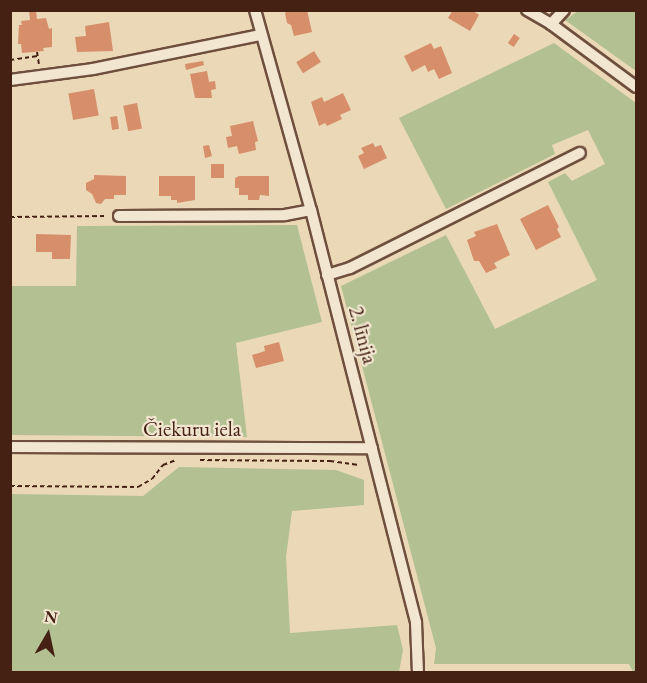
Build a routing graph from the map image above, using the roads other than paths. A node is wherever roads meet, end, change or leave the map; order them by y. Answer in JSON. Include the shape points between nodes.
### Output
{"nodes":[{"id":1,"x":255,"y":10,"type":"edge"},
{"id":2,"x":527,"y":10,"type":"edge"},
{"id":3,"x":564,"y":10,"type":"edge"},
{"id":4,"x":551,"y":24,"type":"junction"},
{"id":5,"x":260,"y":35,"type":"junction"},
{"id":6,"x":10,"y":80,"type":"edge"},
{"id":7,"x":636,"y":87,"type":"edge"},
{"id":8,"x":580,"y":153,"type":"dead end"},
{"id":9,"x":311,"y":210,"type":"junction"},
{"id":10,"x":119,"y":216,"type":"road end"},
{"id":11,"x":327,"y":275,"type":"junction"},
{"id":12,"x":10,"y":447,"type":"edge"},
{"id":13,"x":372,"y":448,"type":"junction"},
{"id":14,"x":418,"y":672,"type":"edge"}],
"edges":[{"from":1,"to":5,"type":"street","name":"2. līnija"},
{"from":2,"to":4,"type":"street"},
{"from":3,"to":4,"type":"street"},
{"from":4,"to":7,"type":"street"},
{"from":5,"to":6,"type":"street","via":[[93,69]]},
{"from":5,"to":9,"type":"street","name":"2. līnija"},
{"from":8,"to":11,"type":"street","via":[[350,268]]},
{"from":9,"to":10,"type":"street","via":[[285,214]]},
{"from":9,"to":11,"type":"street","name":"2. līnija"},
{"from":11,"to":13,"type":"street","name":"2. līnija"},
{"from":12,"to":13,"type":"street","name":"Čiekuru iela"},
{"from":13,"to":14,"type":"street","name":"2. līnija","via":[[416,623]]}]}
